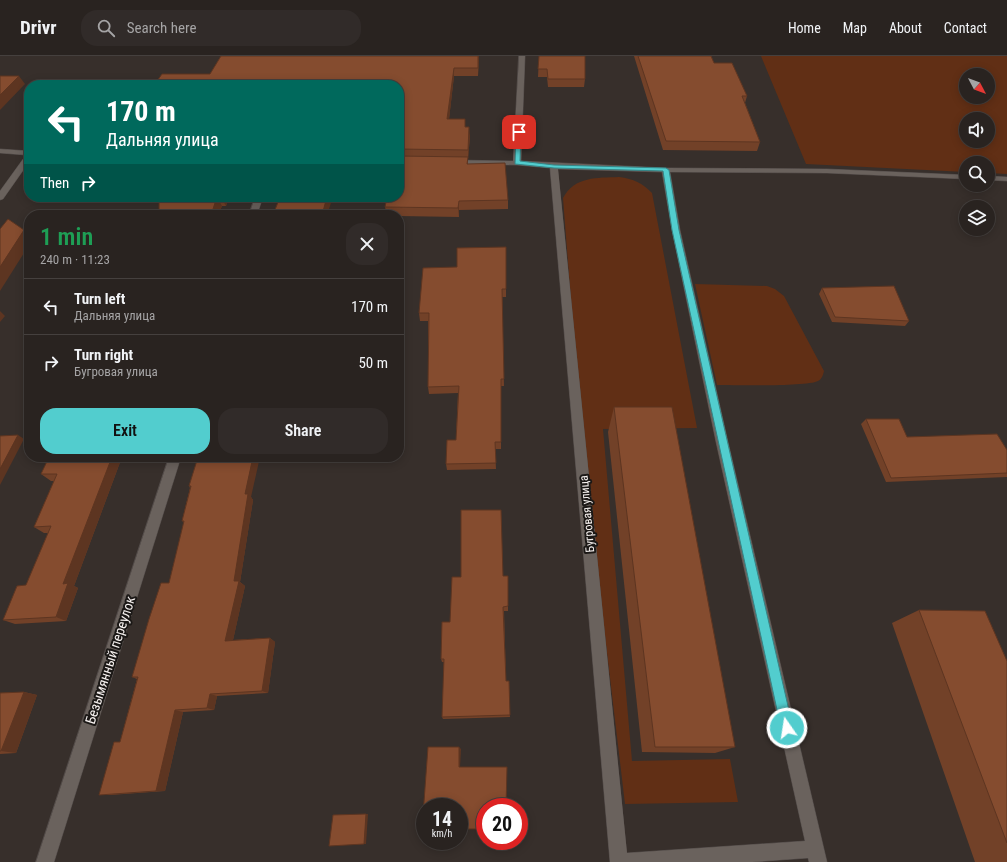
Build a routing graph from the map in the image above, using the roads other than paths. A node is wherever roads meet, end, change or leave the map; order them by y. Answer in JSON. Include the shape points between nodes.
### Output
{"nodes":[{"id":1,"x":522,"y":56,"type":"edge"},
{"id":2,"x":0,"y":151,"type":"edge"},
{"id":3,"x":24,"y":153,"type":"edge"},
{"id":4,"x":24,"y":162,"type":"edge"},
{"id":5,"x":446,"y":162,"type":"edge"},
{"id":6,"x":517,"y":163,"type":"junction"},
{"id":7,"x":554,"y":166,"type":"junction"},
{"id":8,"x":666,"y":170,"type":"junction"},
{"id":9,"x":15,"y":176,"type":"junction"},
{"id":10,"x":959,"y":177,"type":"edge"},
{"id":11,"x":995,"y":178,"type":"edge"},
{"id":12,"x":1007,"y":179,"type":"edge"},
{"id":13,"x":0,"y":180,"type":"edge"},
{"id":14,"x":0,"y":197,"type":"edge"},
{"id":15,"x":173,"y":462,"type":"edge"},
{"id":16,"x":817,"y":855,"type":"edge"},
{"id":17,"x":44,"y":862,"type":"edge"},
{"id":18,"x":619,"y":862,"type":"edge"},
{"id":19,"x":626,"y":862,"type":"edge"}],
"edges":[{"from":1,"to":6,"type":"street"},
{"from":2,"to":3,"type":"street"},
{"from":4,"to":9,"type":"street"},
{"from":5,"to":6,"type":"street"},
{"from":6,"to":7,"type":"street"},
{"from":7,"to":8,"type":"street"},
{"from":7,"to":18,"type":"street","name":"Бугровая улица"},
{"from":8,"to":10,"type":"street","via":[[827,171]]},
{"from":8,"to":16,"type":"street","via":[[676,230],[722,442]]},
{"from":9,"to":13,"type":"street"},
{"from":9,"to":14,"type":"street"},
{"from":11,"to":12,"type":"street"},
{"from":15,"to":17,"type":"street","name":"Безымянный переулок"},
{"from":16,"to":19,"type":"street"}]}
